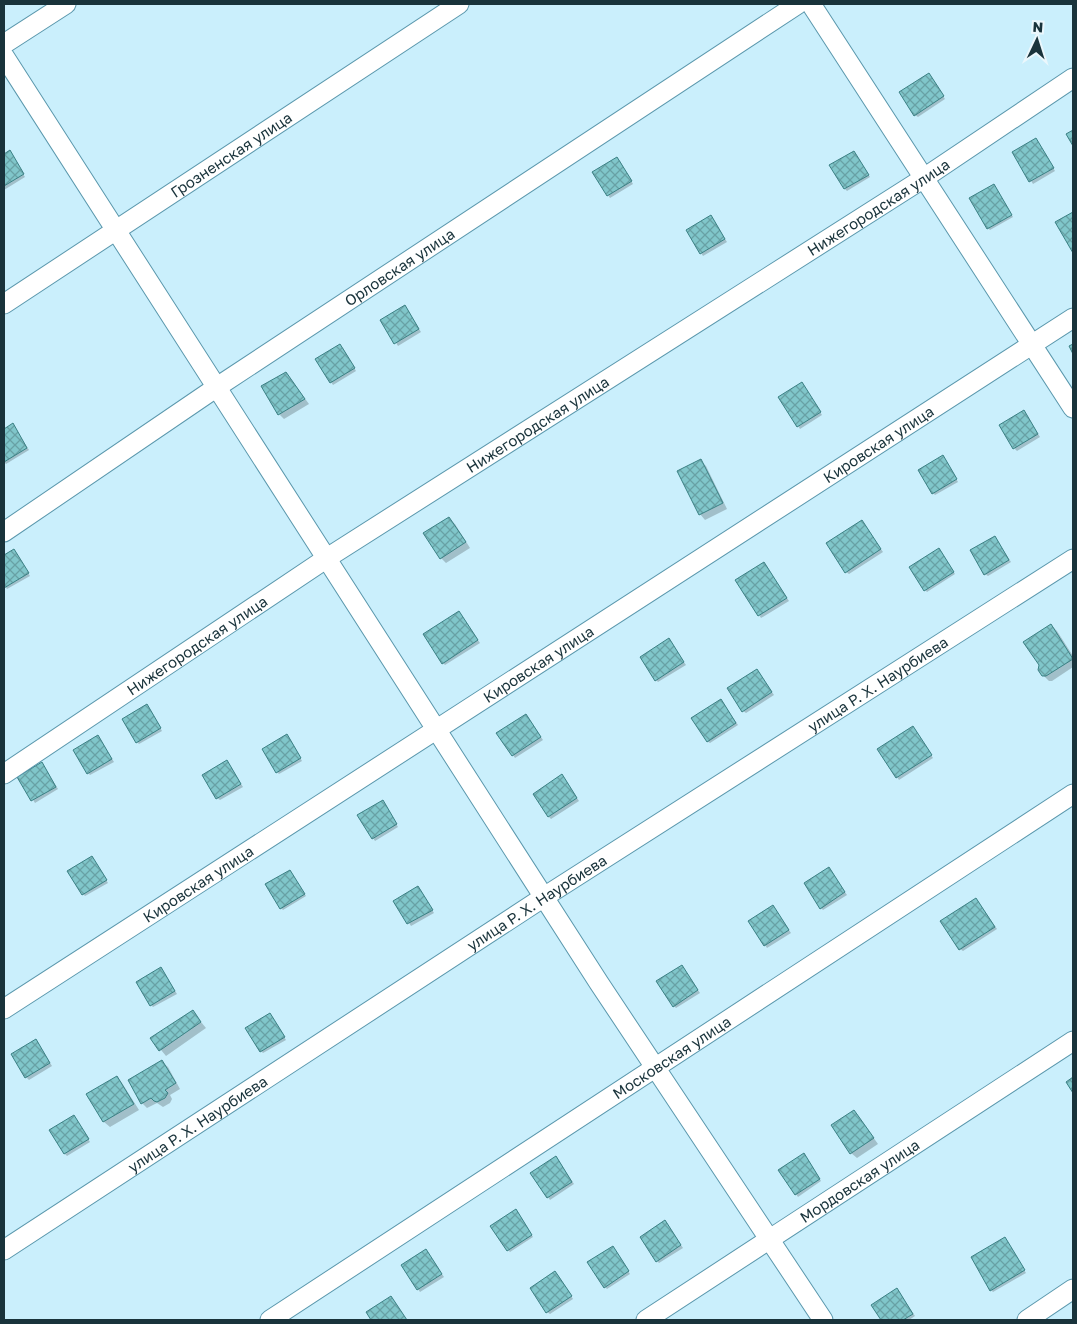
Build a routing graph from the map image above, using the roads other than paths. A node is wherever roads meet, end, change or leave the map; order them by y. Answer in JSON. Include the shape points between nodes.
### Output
{"nodes":[{"id":1,"x":66,"y":4,"type":"edge"},
{"id":2,"x":459,"y":4,"type":"edge"},
{"id":3,"x":798,"y":4,"type":"edge"},
{"id":4,"x":811,"y":4,"type":"edge"},
{"id":5,"x":4,"y":44,"type":"edge"},
{"id":6,"x":4,"y":56,"type":"edge"},
{"id":7,"x":1073,"y":78,"type":"edge"},
{"id":8,"x":924,"y":178,"type":"junction"},
{"id":9,"x":116,"y":230,"type":"junction"},
{"id":10,"x":4,"y":304,"type":"edge"},
{"id":11,"x":1073,"y":318,"type":"edge"},
{"id":12,"x":1032,"y":345,"type":"junction"},
{"id":13,"x":217,"y":387,"type":"junction"},
{"id":14,"x":1073,"y":408,"type":"edge"},
{"id":15,"x":4,"y":532,"type":"edge"},
{"id":16,"x":326,"y":558,"type":"junction"},
{"id":17,"x":1073,"y":559,"type":"edge"},
{"id":18,"x":436,"y":729,"type":"junction"},
{"id":19,"x":4,"y":774,"type":"edge"},
{"id":20,"x":1073,"y":794,"type":"edge"},
{"id":21,"x":544,"y":897,"type":"junction"},
{"id":22,"x":4,"y":1009,"type":"edge"},
{"id":23,"x":1073,"y":1041,"type":"edge"},
{"id":24,"x":655,"y":1067,"type":"junction"},
{"id":25,"x":769,"y":1239,"type":"junction"},
{"id":26,"x":4,"y":1250,"type":"edge"},
{"id":27,"x":1073,"y":1289,"type":"edge"},
{"id":28,"x":270,"y":1320,"type":"edge"},
{"id":29,"x":646,"y":1320,"type":"edge"},
{"id":30,"x":823,"y":1320,"type":"edge"},
{"id":31,"x":1027,"y":1320,"type":"edge"}],
"edges":[{"from":1,"to":5,"type":"street"},
{"from":2,"to":9,"type":"street","name":"Грозненская улица"},
{"from":3,"to":13,"type":"street","name":"Орловская улица"},
{"from":4,"to":8,"type":"street"},
{"from":6,"to":9,"type":"street"},
{"from":7,"to":8,"type":"street","name":"Нижегородская улица"},
{"from":8,"to":12,"type":"street"},
{"from":8,"to":16,"type":"street","name":"Нижегородская улица"},
{"from":9,"to":10,"type":"street","name":"Грозненская улица"},
{"from":9,"to":13,"type":"street"},
{"from":11,"to":12,"type":"street","name":"Кировская улица"},
{"from":12,"to":14,"type":"street"},
{"from":12,"to":18,"type":"street","name":"Кировская улица"},
{"from":13,"to":15,"type":"street","name":"Орловская улица"},
{"from":13,"to":16,"type":"street"},
{"from":16,"to":18,"type":"street"},
{"from":16,"to":19,"type":"street","name":"Нижегородская улица"},
{"from":17,"to":21,"type":"street","name":"улица Р. Х. Наурбиева"},
{"from":18,"to":21,"type":"street"},
{"from":18,"to":22,"type":"street","name":"Кировская улица"},
{"from":20,"to":24,"type":"street","name":"Московская улица"},
{"from":21,"to":24,"type":"street"},
{"from":21,"to":26,"type":"street","name":"улица Р. Х. Наурбиева"},
{"from":23,"to":25,"type":"street","name":"Мордовская улица"},
{"from":24,"to":25,"type":"street"},
{"from":24,"to":28,"type":"street","name":"Московская улица"},
{"from":25,"to":29,"type":"street","name":"Мордовская улица"},
{"from":25,"to":30,"type":"street"},
{"from":27,"to":31,"type":"street"}]}
